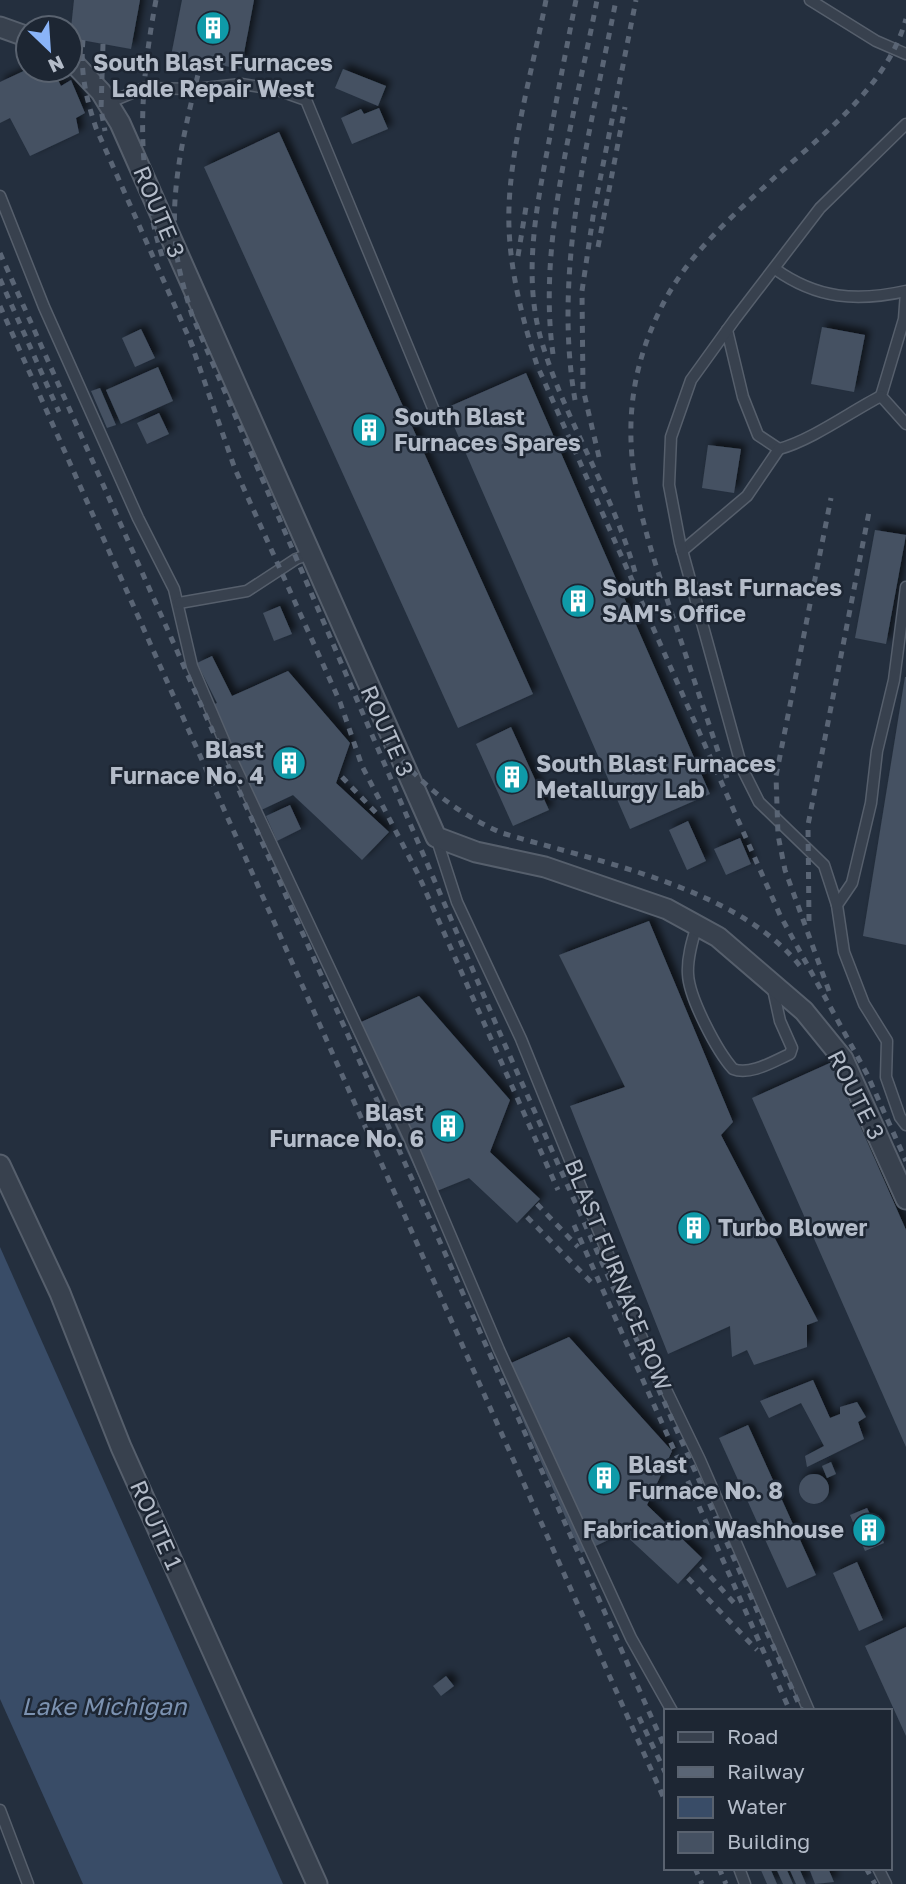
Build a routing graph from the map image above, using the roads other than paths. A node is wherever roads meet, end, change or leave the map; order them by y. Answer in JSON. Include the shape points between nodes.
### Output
{"nodes":[{"id":1,"x":810,"y":0,"type":"edge"},
{"id":2,"x":906,"y":54,"type":"edge"},
{"id":3,"x":84,"y":75,"type":"edge"},
{"id":4,"x":108,"y":103,"type":"junction"},
{"id":5,"x":906,"y":124,"type":"edge"},
{"id":6,"x":0,"y":197,"type":"edge"},
{"id":7,"x":775,"y":269,"type":"junction"},
{"id":8,"x":906,"y":291,"type":"edge"},
{"id":9,"x":727,"y":330,"type":"junction"},
{"id":10,"x":881,"y":396,"type":"junction"},
{"id":11,"x":435,"y":413,"type":"dead end"},
{"id":12,"x":906,"y":424,"type":"edge"},
{"id":13,"x":779,"y":449,"type":"junction"},
{"id":14,"x":682,"y":551,"type":"junction"},
{"id":15,"x":312,"y":553,"type":"junction"},
{"id":16,"x":906,"y":587,"type":"edge"},
{"id":17,"x":179,"y":603,"type":"junction"},
{"id":18,"x":436,"y":837,"type":"junction"},
{"id":19,"x":836,"y":905,"type":"junction"},
{"id":20,"x":696,"y":925,"type":"junction"},
{"id":21,"x":771,"y":982,"type":"junction"},
{"id":22,"x":906,"y":1125,"type":"edge"},
{"id":23,"x":0,"y":1165,"type":"edge"},
{"id":24,"x":906,"y":1199,"type":"edge"},
{"id":25,"x":671,"y":1709,"type":"edge"},
{"id":26,"x":808,"y":1709,"type":"edge"},
{"id":27,"x":0,"y":1810,"type":"edge"},
{"id":28,"x":28,"y":1884,"type":"edge"},
{"id":29,"x":317,"y":1884,"type":"edge"}],
"edges":[{"from":1,"to":2,"type":"lane"},
{"from":3,"to":4,"type":"street","name":"ROUTE 3"},
{"from":4,"to":11,"type":"lane","via":[[145,88],[241,84],[306,100]]},
{"from":4,"to":15,"type":"street","name":"ROUTE 3"},
{"from":5,"to":7,"type":"lane","via":[[820,208]]},
{"from":6,"to":17,"type":"lane","via":[[44,307]]},
{"from":7,"to":8,"type":"lane","via":[[796,284],[832,296],[855,299]]},
{"from":7,"to":9,"type":"lane"},
{"from":8,"to":10,"type":"lane","via":[[904,319]]},
{"from":9,"to":13,"type":"lane","via":[[743,397],[758,435]]},
{"from":9,"to":14,"type":"lane","via":[[691,380],[671,437],[669,485]]},
{"from":10,"to":12,"type":"lane"},
{"from":10,"to":13,"type":"lane","via":[[800,444]]},
{"from":13,"to":14,"type":"lane","via":[[747,496]]},
{"from":14,"to":19,"type":"lane","via":[[742,768],[759,802],[824,865]]},
{"from":15,"to":17,"type":"lane","via":[[247,591]]},
{"from":15,"to":18,"type":"street","name":"ROUTE 3"},
{"from":16,"to":19,"type":"lane","via":[[871,803],[852,883]]},
{"from":17,"to":25,"type":"lane","via":[[192,666],[233,762],[405,1128],[499,1350],[631,1637]]},
{"from":18,"to":20,"type":"street","name":"ROUTE 3","via":[[476,852],[545,867],[667,909]]},
{"from":18,"to":26,"type":"lane","name":"BLAST FURNACE ROW","via":[[457,902],[522,1039],[646,1348]]},
{"from":19,"to":22,"type":"lane","via":[[844,952],[864,1004],[887,1041],[886,1077]]},
{"from":20,"to":21,"type":"street","name":"ROUTE 3","via":[[718,937]]},
{"from":20,"to":21,"type":"lane","via":[[688,963],[690,991],[726,1060],[741,1072],[790,1054],[792,1048]]},
{"from":21,"to":24,"type":"street","name":"ROUTE 3","via":[[804,1011],[844,1059]]},
{"from":23,"to":29,"type":"street","name":"ROUTE 1"},
{"from":27,"to":28,"type":"lane"}]}
